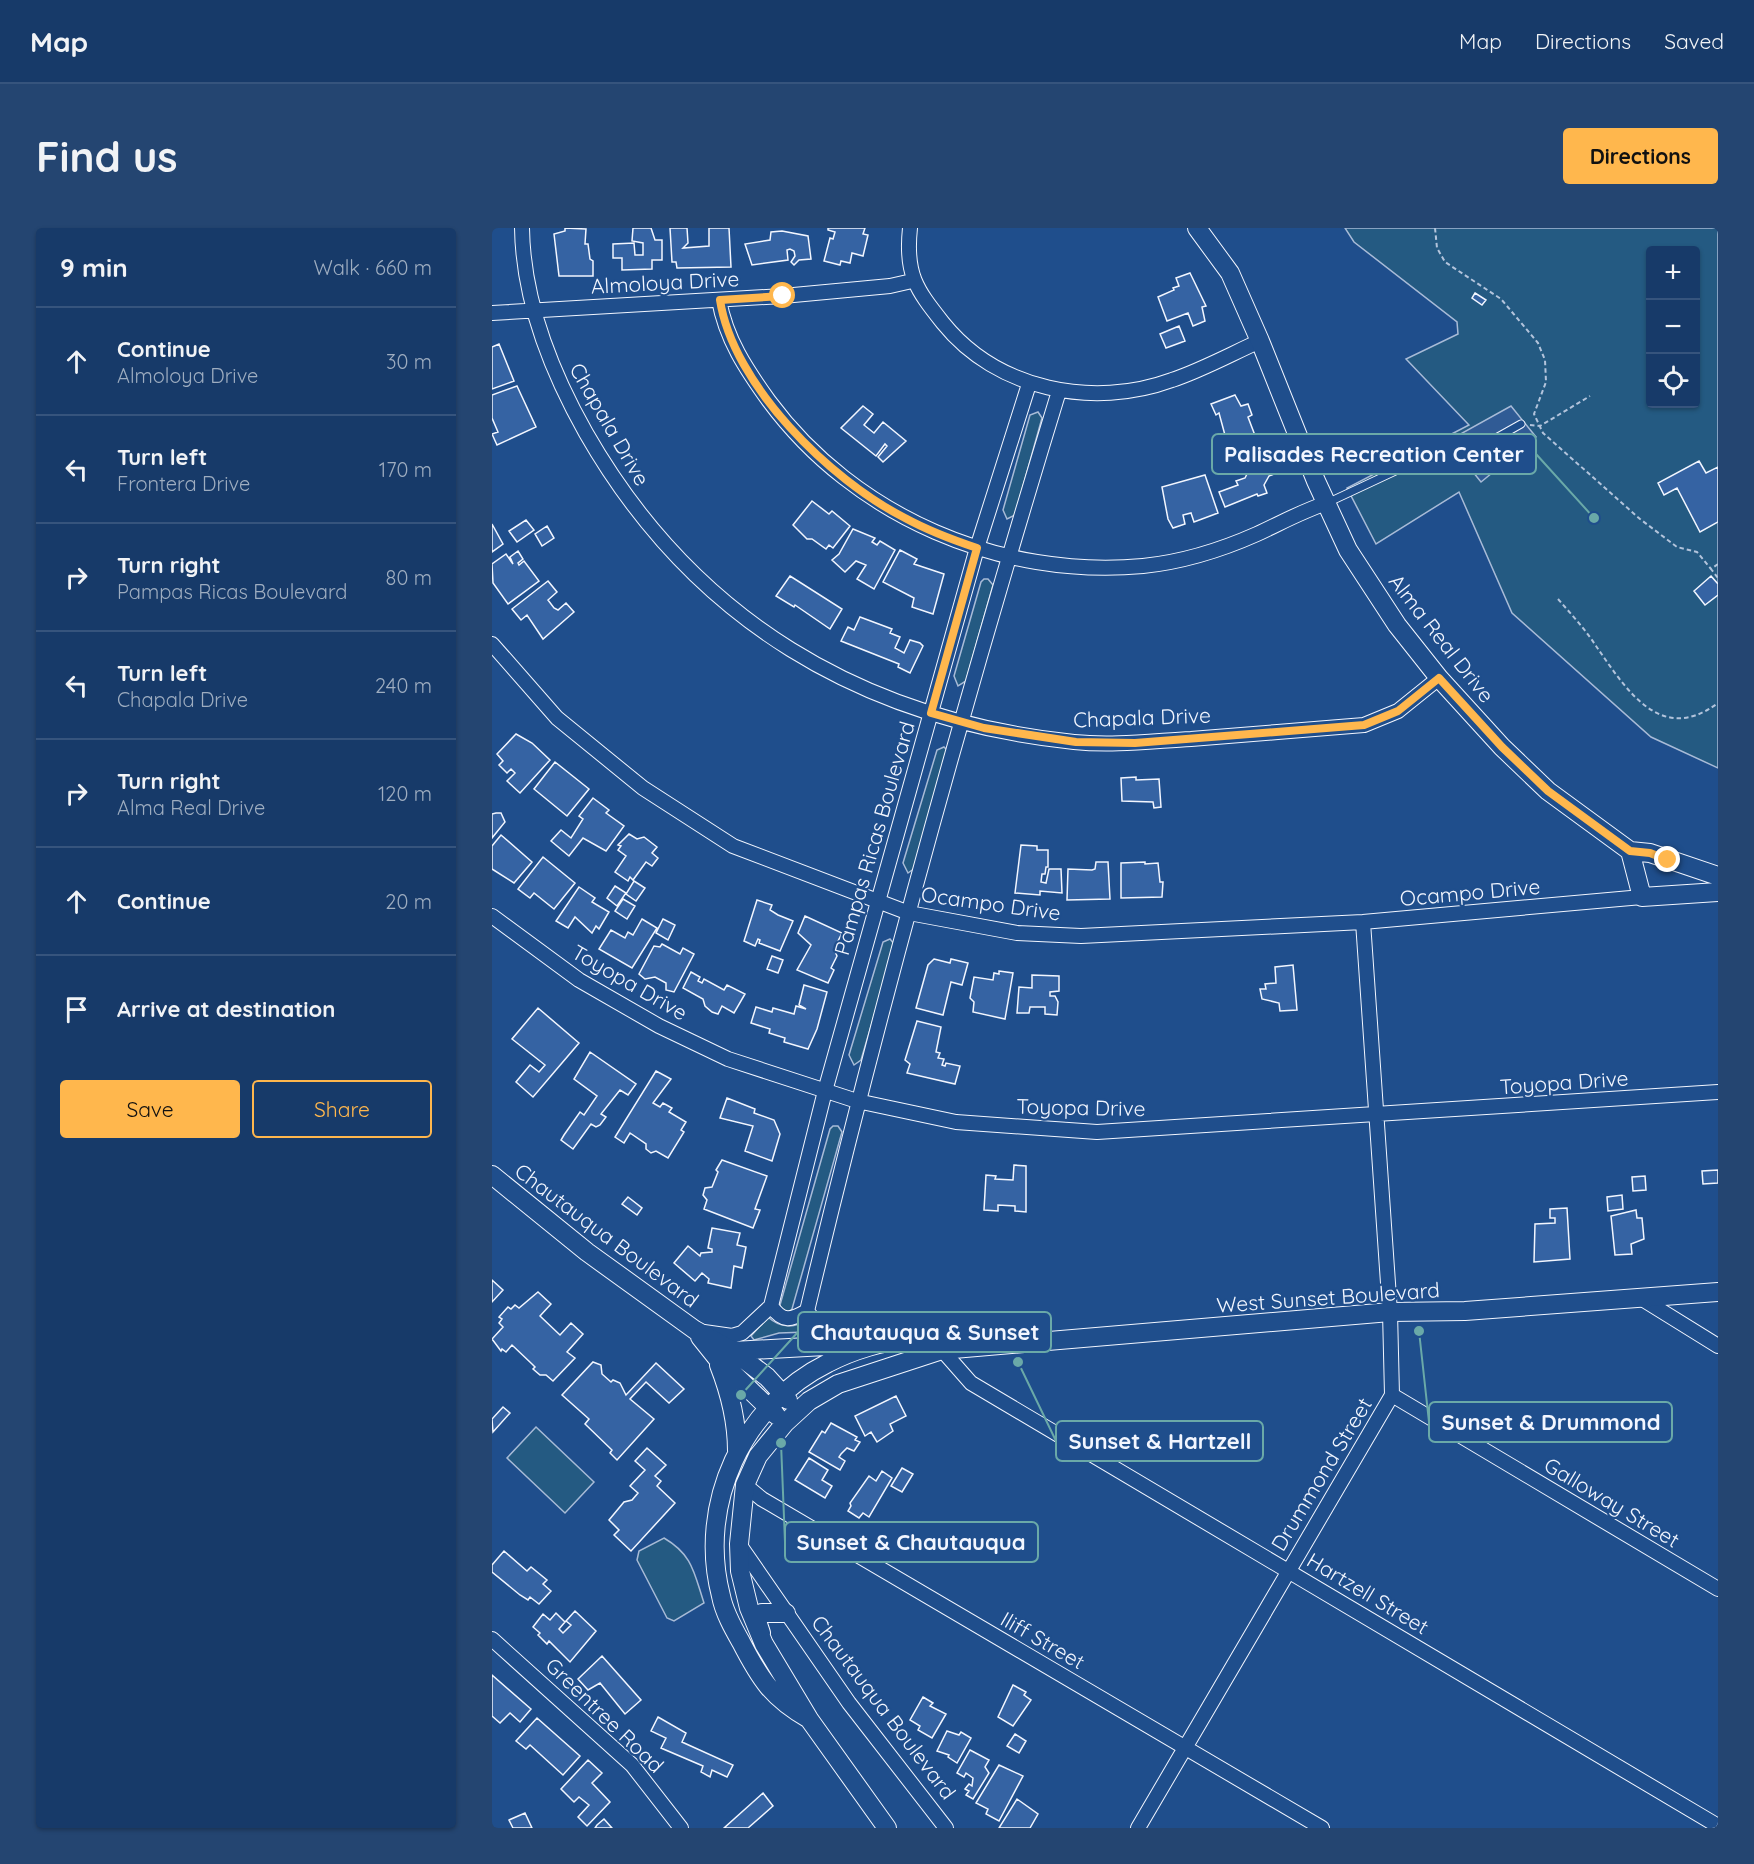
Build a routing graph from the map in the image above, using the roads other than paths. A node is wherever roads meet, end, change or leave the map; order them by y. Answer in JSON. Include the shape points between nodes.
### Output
{"nodes":[{"id":1,"x":522,"y":228,"type":"edge"},
{"id":2,"x":910,"y":228,"type":"edge"},
{"id":3,"x":1197,"y":228,"type":"edge"},
{"id":4,"x":912,"y":281,"type":"junction"},
{"id":5,"x":720,"y":300,"type":"junction"},
{"id":6,"x":534,"y":310,"type":"junction"},
{"id":7,"x":492,"y":313,"type":"edge"},
{"id":8,"x":1260,"y":341,"type":"junction"},
{"id":9,"x":1029,"y":384,"type":"junction"},
{"id":10,"x":1059,"y":391,"type":"junction"},
{"id":11,"x":1521,"y":424,"type":"dead end"},
{"id":12,"x":1327,"y":503,"type":"junction"},
{"id":13,"x":977,"y":548,"type":"junction"},
{"id":14,"x":1008,"y":558,"type":"junction"},
{"id":15,"x":492,"y":644,"type":"edge"},
{"id":16,"x":1439,"y":678,"type":"junction"},
{"id":17,"x":931,"y":713,"type":"junction"},
{"id":18,"x":960,"y":721,"type":"junction"},
{"id":19,"x":1630,"y":851,"type":"junction"},
{"id":20,"x":1718,"y":876,"type":"edge"},
{"id":21,"x":1718,"y":892,"type":"edge"},
{"id":22,"x":1642,"y":897,"type":"junction"},
{"id":23,"x":879,"y":902,"type":"junction"},
{"id":24,"x":909,"y":913,"type":"junction"},
{"id":25,"x":492,"y":916,"type":"edge"},
{"id":26,"x":1363,"y":922,"type":"junction"},
{"id":27,"x":825,"y":1090,"type":"junction"},
{"id":28,"x":1718,"y":1092,"type":"edge"},
{"id":29,"x":857,"y":1101,"type":"junction"},
{"id":30,"x":1374,"y":1115,"type":"junction"},
{"id":31,"x":492,"y":1175,"type":"edge"},
{"id":32,"x":1718,"y":1292,"type":"edge"},
{"id":33,"x":1639,"y":1297,"type":"junction"},
{"id":34,"x":771,"y":1306,"type":"junction"},
{"id":35,"x":807,"y":1311,"type":"junction"},
{"id":36,"x":1390,"y":1312,"type":"junction"},
{"id":37,"x":695,"y":1330,"type":"junction"},
{"id":38,"x":843,"y":1345,"type":"junction"},
{"id":39,"x":1718,"y":1346,"type":"edge"},
{"id":40,"x":868,"y":1347,"type":"junction"},
{"id":41,"x":942,"y":1350,"type":"junction"},
{"id":42,"x":724,"y":1354,"type":"junction"},
{"id":43,"x":781,"y":1393,"type":"junction"},
{"id":44,"x":1392,"y":1395,"type":"junction"},
{"id":45,"x":768,"y":1408,"type":"junction"},
{"id":46,"x":798,"y":1410,"type":"junction"},
{"id":47,"x":785,"y":1423,"type":"junction"},
{"id":48,"x":737,"y":1451,"type":"junction"},
{"id":49,"x":745,"y":1485,"type":"junction"},
{"id":50,"x":739,"y":1544,"type":"junction"},
{"id":51,"x":1289,"y":1570,"type":"junction"},
{"id":52,"x":1718,"y":1589,"type":"edge"},
{"id":53,"x":786,"y":1613,"type":"junction"},
{"id":54,"x":492,"y":1639,"type":"edge"},
{"id":55,"x":764,"y":1644,"type":"junction"},
{"id":56,"x":809,"y":1719,"type":"junction"},
{"id":57,"x":1185,"y":1747,"type":"junction"},
{"id":58,"x":1718,"y":1826,"type":"edge"},
{"id":59,"x":681,"y":1828,"type":"edge"},
{"id":60,"x":887,"y":1828,"type":"edge"},
{"id":61,"x":946,"y":1828,"type":"edge"},
{"id":62,"x":1138,"y":1828,"type":"edge"},
{"id":63,"x":1322,"y":1828,"type":"edge"}],
"edges":[{"from":1,"to":6,"type":"street","name":"Chapala Drive"},
{"from":2,"to":4,"type":"street"},
{"from":3,"to":8,"type":"main road","name":"Alma Real Drive","via":[[1230,273]]},
{"from":4,"to":5,"type":"street","name":"Almoloya Drive"},
{"from":4,"to":9,"type":"street","via":[[962,343],[977,356]]},
{"from":5,"to":6,"type":"street","name":"Almoloya Drive"},
{"from":5,"to":13,"type":"street","via":[[723,324],[756,383],[781,417],[833,468],[904,518]]},
{"from":6,"to":7,"type":"street","name":"Almoloya Drive"},
{"from":6,"to":17,"type":"street","name":"Chapala Drive","via":[[548,357],[604,465],[650,528],[683,564],[740,616],[818,667],[860,688]]},
{"from":8,"to":10,"type":"street","via":[[1172,380],[1141,389]]},
{"from":8,"to":12,"type":"main road","name":"Alma Real Drive"},
{"from":9,"to":10,"type":"street"},
{"from":9,"to":13,"type":"street","name":"Pampas Ricas Boulevard"},
{"from":10,"to":14,"type":"street"},
{"from":11,"to":12,"type":"lane","via":[[1480,447],[1451,445]]},
{"from":12,"to":14,"type":"street","via":[[1225,547],[1145,566],[1092,569]]},
{"from":12,"to":16,"type":"main road","name":"Alma Real Drive","via":[[1348,550],[1397,625]]},
{"from":13,"to":14,"type":"street"},
{"from":13,"to":17,"type":"street","name":"Pampas Ricas Boulevard"},
{"from":14,"to":18,"type":"street"},
{"from":15,"to":23,"type":"street","name":"Ocampo Drive","via":[[557,718],[643,788],[733,846]]},
{"from":16,"to":18,"type":"street","name":"Chapala Drive","via":[[1398,711],[1364,725],[1135,743],[1088,743]]},
{"from":16,"to":19,"type":"main road","name":"Alma Real Drive","via":[[1548,791]]},
{"from":17,"to":18,"type":"street","name":"Chapala Drive"},
{"from":17,"to":23,"type":"street","name":"Pampas Ricas Boulevard"},
{"from":18,"to":24,"type":"street"},
{"from":19,"to":20,"type":"main road","via":[[1650,853]]},
{"from":19,"to":22,"type":"main road"},
{"from":21,"to":22,"type":"main road"},
{"from":22,"to":26,"type":"street","name":"Ocampo Drive"},
{"from":23,"to":24,"type":"street","name":"Ocampo Drive"},
{"from":23,"to":27,"type":"street","name":"Pampas Ricas Boulevard"},
{"from":24,"to":26,"type":"street","name":"Ocampo Drive","via":[[1017,933],[1081,936]]},
{"from":24,"to":29,"type":"street"},
{"from":25,"to":27,"type":"street","name":"Toyopa Drive","via":[[579,980],[659,1026],[728,1059]]},
{"from":26,"to":30,"type":"street","name":"Drummond Street"},
{"from":27,"to":29,"type":"street","name":"Toyopa Drive"},
{"from":27,"to":34,"type":"street","name":"Pampas Ricas Boulevard"},
{"from":28,"to":30,"type":"street","name":"Toyopa Drive"},
{"from":29,"to":30,"type":"street","name":"Toyopa Drive","via":[[956,1122],[1097,1132]]},
{"from":29,"to":35,"type":"street"},
{"from":30,"to":36,"type":"street","name":"Drummond Street"},
{"from":31,"to":37,"type":"main road","name":"Chautauqua Boulevard","via":[[586,1252]]},
{"from":32,"to":33,"type":"main road","name":"West Sunset Boulevard"},
{"from":33,"to":36,"type":"main road","name":"West Sunset Boulevard","via":[[1465,1311]]},
{"from":33,"to":39,"type":"street"},
{"from":34,"to":35,"type":"street","via":[[785,1320]]},
{"from":34,"to":37,"type":"street","via":[[742,1333],[732,1336]]},
{"from":35,"to":38,"type":"street","via":[[826,1336]]},
{"from":36,"to":41,"type":"main road","name":"West Sunset Boulevard"},
{"from":36,"to":44,"type":"street","name":"Drummond Street"},
{"from":37,"to":42,"type":"main road","name":"Chautauqua Boulevard"},
{"from":38,"to":40,"type":"main road"},
{"from":38,"to":42,"type":"main road"},
{"from":40,"to":41,"type":"main road","name":"West Sunset Boulevard","via":[[910,1341]]},
{"from":40,"to":43,"type":"main road","name":"West Sunset Boulevard","via":[[816,1369]]},
{"from":41,"to":46,"type":"main road","name":"West Sunset Boulevard","via":[[838,1384]]},
{"from":41,"to":51,"type":"street","name":"Hartzell Street","via":[[971,1383]]},
{"from":42,"to":43,"type":"main road","name":"Chautauqua Boulevard","via":[[767,1377]]},
{"from":42,"to":45,"type":"main road","name":"Chautauqua Boulevard"},
{"from":42,"to":48,"type":"main road"},
{"from":43,"to":45,"type":"main road","name":"West Sunset Boulevard"},
{"from":43,"to":46,"type":"main road","name":"Chautauqua Boulevard"},
{"from":44,"to":51,"type":"street","name":"Drummond Street"},
{"from":44,"to":52,"type":"street","name":"Galloway Street"},
{"from":45,"to":47,"type":"main road","name":"Chautauqua Boulevard"},
{"from":45,"to":48,"type":"main road","name":"West Sunset Boulevard"},
{"from":46,"to":47,"type":"main road","name":"West Sunset Boulevard"},
{"from":47,"to":49,"type":"main road","name":"West Sunset Boulevard","via":[[758,1456]]},
{"from":48,"to":56,"type":"main road","name":"West Sunset Boulevard","via":[[718,1502],[715,1554],[721,1597],[757,1673],[785,1705]]},
{"from":49,"to":50,"type":"main road","name":"West Sunset Boulevard"},
{"from":49,"to":57,"type":"street","name":"Iliff Street","via":[[762,1499]]},
{"from":50,"to":53,"type":"street","name":"Chautauqua Boulevard"},
{"from":50,"to":55,"type":"main road","name":"West Sunset Boulevard","via":[[740,1571],[749,1608]]},
{"from":51,"to":57,"type":"street","name":"Drummond Street"},
{"from":51,"to":58,"type":"street","name":"Hartzell Street"},
{"from":53,"to":55,"type":"main road","via":[[762,1613],[757,1621]]},
{"from":53,"to":61,"type":"street","name":"Chautauqua Boulevard","via":[[849,1703]]},
{"from":54,"to":59,"type":"street","name":"Greentree Road","via":[[632,1765]]},
{"from":55,"to":56,"type":"main road","name":"West Sunset Boulevard"},
{"from":56,"to":60,"type":"main road","name":"West Sunset Boulevard"},
{"from":57,"to":62,"type":"street","name":"Drummond Street"},
{"from":57,"to":63,"type":"street","name":"Iliff Street"}]}
